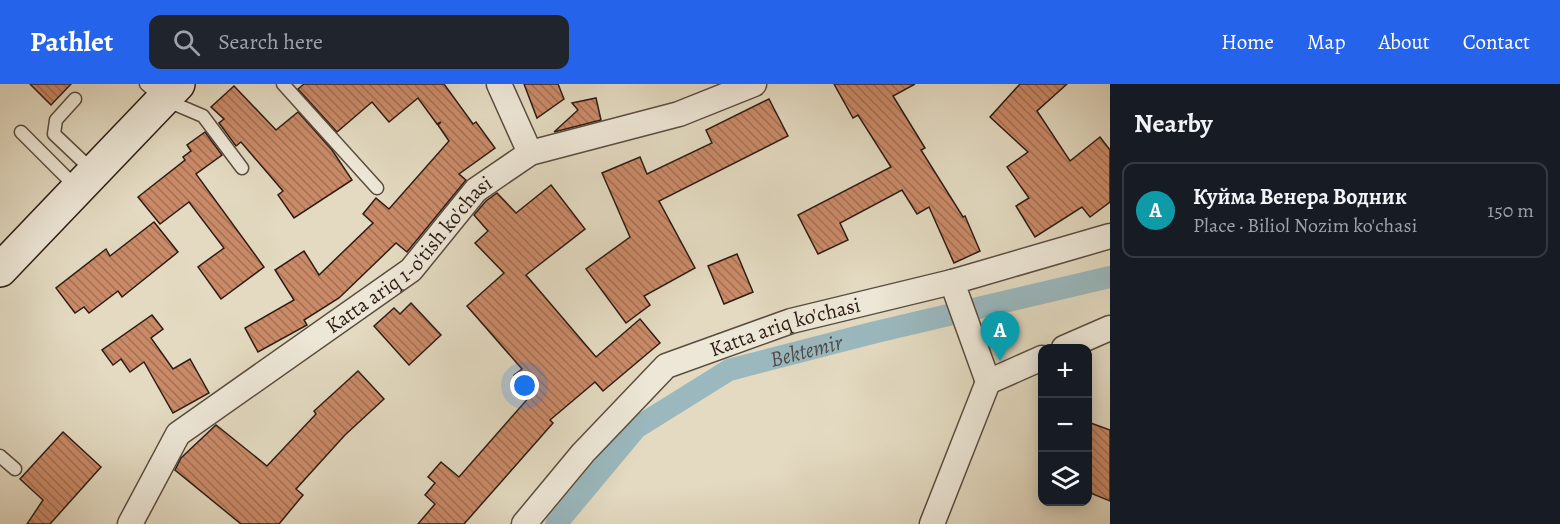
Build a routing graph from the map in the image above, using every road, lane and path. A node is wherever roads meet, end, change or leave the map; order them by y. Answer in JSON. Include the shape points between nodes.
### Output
{"nodes":[{"id":1,"x":283,"y":84,"type":"edge"},
{"id":2,"x":500,"y":84,"type":"edge"},
{"id":3,"x":754,"y":84,"type":"edge"},
{"id":4,"x":162,"y":89,"type":"edge"},
{"id":5,"x":75,"y":99,"type":"dead end"},
{"id":6,"x":21,"y":132,"type":"dead end"},
{"id":7,"x":530,"y":153,"type":"junction"},
{"id":8,"x":242,"y":168,"type":"dead end"},
{"id":9,"x":86,"y":180,"type":"junction"},
{"id":10,"x":377,"y":188,"type":"dead end"},
{"id":11,"x":1110,"y":236,"type":"edge"},
{"id":12,"x":0,"y":270,"type":"edge"},
{"id":13,"x":952,"y":282,"type":"junction"},
{"id":14,"x":1110,"y":328,"type":"edge"},
{"id":15,"x":1073,"y":344,"type":"edge"},
{"id":16,"x":1038,"y":360,"type":"edge"},
{"id":17,"x":988,"y":382,"type":"junction"},
{"id":18,"x":0,"y":456,"type":"edge"},
{"id":19,"x":15,"y":469,"type":"dead end"},
{"id":20,"x":130,"y":524,"type":"edge"},
{"id":21,"x":524,"y":524,"type":"edge"},
{"id":22,"x":932,"y":524,"type":"edge"}],
"edges":[{"from":1,"to":10,"type":"lane"},
{"from":2,"to":7,"type":"street"},
{"from":3,"to":7,"type":"street","name":"Katta ariq 1-o'tish ko'chasi","via":[[679,114]]},
{"from":4,"to":8,"type":"lane","via":[[203,116]]},
{"from":4,"to":9,"type":"street"},
{"from":5,"to":9,"type":"lane","via":[[56,120],[54,134]]},
{"from":6,"to":9,"type":"lane"},
{"from":7,"to":20,"type":"street","name":"Katta ariq 1-o'tish ko'chasi","via":[[476,190],[411,270],[178,434]]},
{"from":9,"to":12,"type":"street"},
{"from":11,"to":13,"type":"street","name":"Katta ariq ko'chasi"},
{"from":13,"to":17,"type":"street"},
{"from":13,"to":21,"type":"street","name":"Katta ariq ko'chasi","via":[[791,321],[666,366],[583,453]]},
{"from":14,"to":15,"type":"street"},
{"from":16,"to":17,"type":"street"},
{"from":17,"to":22,"type":"street"},
{"from":18,"to":19,"type":"lane"}]}
